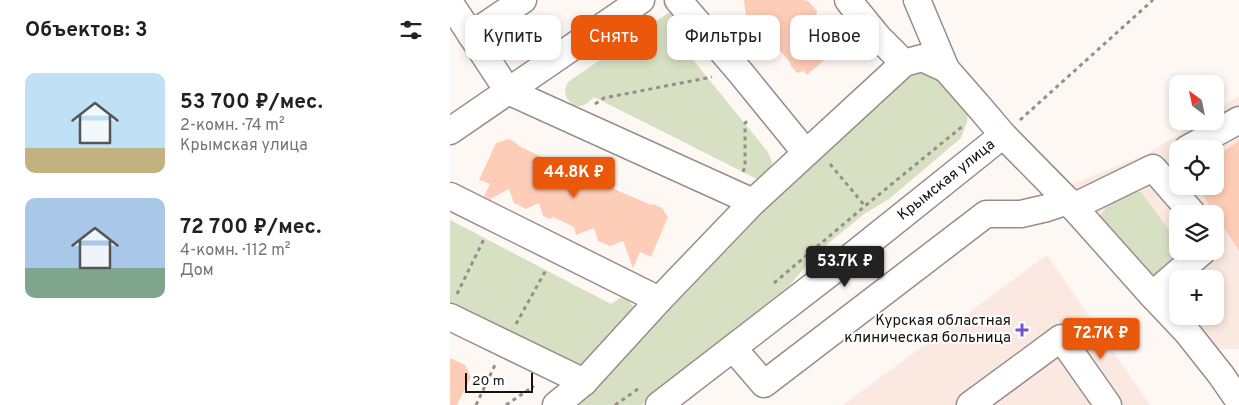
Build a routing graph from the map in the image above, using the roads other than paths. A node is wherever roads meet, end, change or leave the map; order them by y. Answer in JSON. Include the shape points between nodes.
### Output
{"nodes":[{"id":1,"x":523,"y":0,"type":"edge"},
{"id":2,"x":642,"y":0,"type":"edge"},
{"id":3,"x":678,"y":0,"type":"edge"},
{"id":4,"x":848,"y":0,"type":"edge"},
{"id":5,"x":917,"y":0,"type":"edge"},
{"id":6,"x":450,"y":3,"type":"edge"},
{"id":7,"x":500,"y":15,"type":"edge"},
{"id":8,"x":465,"y":25,"type":"edge"},
{"id":9,"x":488,"y":60,"type":"edge"},
{"id":10,"x":904,"y":63,"type":"junction"},
{"id":11,"x":946,"y":69,"type":"junction"},
{"id":12,"x":508,"y":91,"type":"junction"},
{"id":13,"x":1239,"y":120,"type":"edge"},
{"id":14,"x":450,"y":131,"type":"edge"},
{"id":15,"x":1003,"y":135,"type":"junction"},
{"id":16,"x":1203,"y":140,"type":"edge"},
{"id":17,"x":806,"y":153,"type":"junction"},
{"id":18,"x":1169,"y":159,"type":"edge"},
{"id":19,"x":1153,"y":168,"type":"junction"},
{"id":20,"x":450,"y":196,"type":"edge"},
{"id":21,"x":745,"y":198,"type":"junction"},
{"id":22,"x":1071,"y":204,"type":"junction"},
{"id":23,"x":1185,"y":205,"type":"edge"},
{"id":24,"x":1192,"y":260,"type":"edge"},
{"id":25,"x":1152,"y":294,"type":"junction"},
{"id":26,"x":659,"y":300,"type":"junction"},
{"id":27,"x":452,"y":308,"type":"edge"},
{"id":28,"x":733,"y":348,"type":"junction"},
{"id":29,"x":1230,"y":369,"type":"edge"},
{"id":30,"x":584,"y":382,"type":"junction"},
{"id":31,"x":653,"y":394,"type":"edge"},
{"id":32,"x":1239,"y":401,"type":"edge"},
{"id":33,"x":556,"y":405,"type":"edge"},
{"id":34,"x":970,"y":405,"type":"edge"},
{"id":35,"x":1108,"y":405,"type":"edge"}],
"edges":[{"from":1,"to":7,"type":"street"},
{"from":2,"to":12,"type":"street"},
{"from":3,"to":17,"type":"street"},
{"from":4,"to":10,"type":"street"},
{"from":5,"to":11,"type":"street"},
{"from":6,"to":8,"type":"street"},
{"from":9,"to":12,"type":"street"},
{"from":10,"to":11,"type":"street","via":[[922,58]]},
{"from":10,"to":17,"type":"street"},
{"from":11,"to":15,"type":"street"},
{"from":12,"to":14,"type":"street"},
{"from":12,"to":21,"type":"street"},
{"from":13,"to":16,"type":"street"},
{"from":15,"to":22,"type":"street"},
{"from":15,"to":28,"type":"street","name":"Крымская улица"},
{"from":17,"to":21,"type":"street"},
{"from":18,"to":19,"type":"street"},
{"from":19,"to":22,"type":"street"},
{"from":19,"to":23,"type":"street"},
{"from":20,"to":26,"type":"street"},
{"from":21,"to":26,"type":"street"},
{"from":22,"to":25,"type":"street"},
{"from":22,"to":28,"type":"street","via":[[1021,214],[986,214],[764,384]]},
{"from":24,"to":25,"type":"street"},
{"from":25,"to":29,"type":"street","via":[[1187,332]]},
{"from":26,"to":30,"type":"street"},
{"from":27,"to":30,"type":"street"},
{"from":28,"to":31,"type":"street","name":"Крымская улица"},
{"from":29,"to":32,"type":"street"},
{"from":30,"to":33,"type":"street"},
{"from":34,"to":35,"type":"street","via":[[1061,338]]}]}
